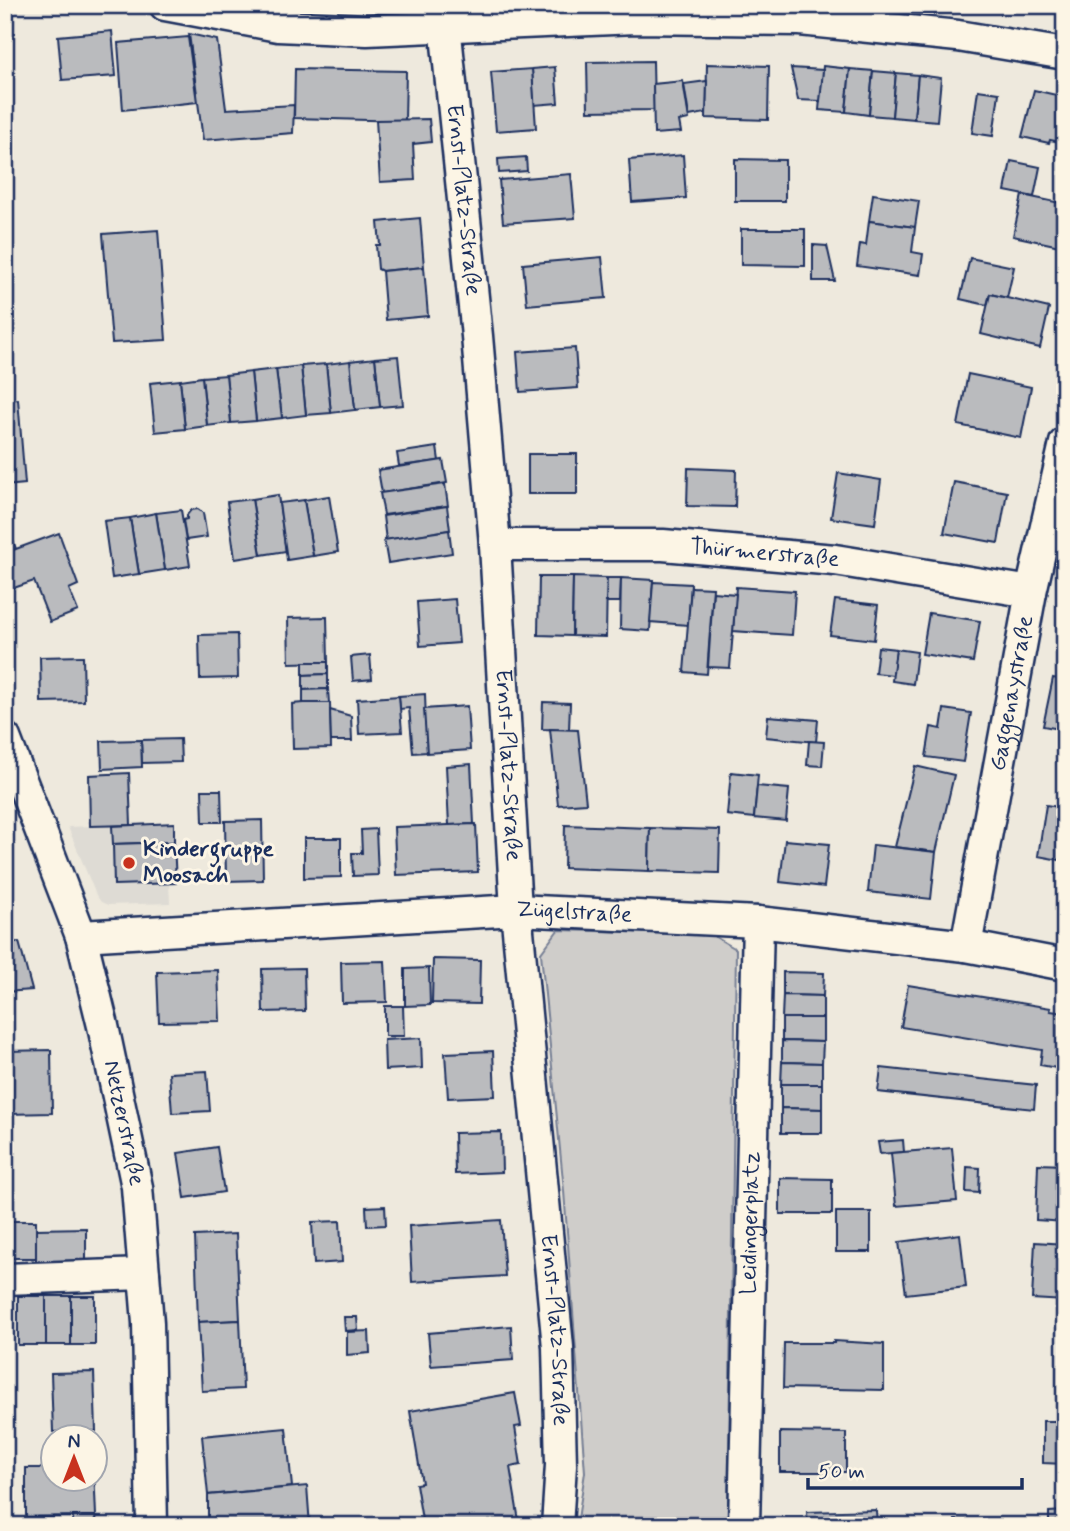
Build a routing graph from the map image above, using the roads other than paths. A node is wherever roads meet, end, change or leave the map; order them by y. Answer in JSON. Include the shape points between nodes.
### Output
{"nodes":[{"id":1,"x":165,"y":5,"type":"edge"},
{"id":2,"x":801,"y":13,"type":"edge"},
{"id":3,"x":445,"y":16,"type":"edge"},
{"id":4,"x":1065,"y":54,"type":"edge"},
{"id":5,"x":1065,"y":443,"type":"edge"},
{"id":6,"x":495,"y":545,"type":"junction"},
{"id":7,"x":1031,"y":592,"type":"junction"},
{"id":8,"x":5,"y":738,"type":"edge"},
{"id":9,"x":516,"y":910,"type":"junction"},
{"id":10,"x":758,"y":922,"type":"junction"},
{"id":11,"x":80,"y":936,"type":"junction"},
{"id":12,"x":966,"y":946,"type":"junction"},
{"id":13,"x":1065,"y":965,"type":"edge"},
{"id":14,"x":144,"y":1274,"type":"junction"},
{"id":15,"x":5,"y":1279,"type":"edge"},
{"id":16,"x":152,"y":1526,"type":"edge"},
{"id":17,"x":557,"y":1526,"type":"edge"},
{"id":18,"x":744,"y":1526,"type":"edge"}],
"edges":[{"from":1,"to":3,"type":"street","via":[[278,26],[367,30]]},
{"from":2,"to":3,"type":"street","via":[[636,18]]},
{"from":2,"to":4,"type":"street"},
{"from":3,"to":6,"type":"street","name":"Ernst-Platz-Straße"},
{"from":5,"to":7,"type":"street","name":"Gaggenaystraße"},
{"from":6,"to":7,"type":"street","name":"Thürmerstraße","via":[[663,545],[822,558]]},
{"from":6,"to":9,"type":"street","name":"Ernst-Platz-Straße"},
{"from":7,"to":12,"type":"street","name":"Gaggenaystraße"},
{"from":8,"to":11,"type":"street","name":"Netzerstraße"},
{"from":9,"to":10,"type":"street","name":"Zügelstraße"},
{"from":9,"to":11,"type":"street","name":"Zügelstraße"},
{"from":9,"to":17,"type":"street","name":"Ernst-Platz-Straße","via":[[558,1347],[561,1465]]},
{"from":10,"to":12,"type":"street","name":"Zügelstraße"},
{"from":10,"to":18,"type":"street","name":"Leidingerplatz"},
{"from":11,"to":14,"type":"street","name":"Netzerstraße","via":[[137,1187]]},
{"from":12,"to":13,"type":"street","name":"Zügelstraße"},
{"from":14,"to":15,"type":"street"},
{"from":14,"to":16,"type":"street","name":"Netzerstraße"}]}
